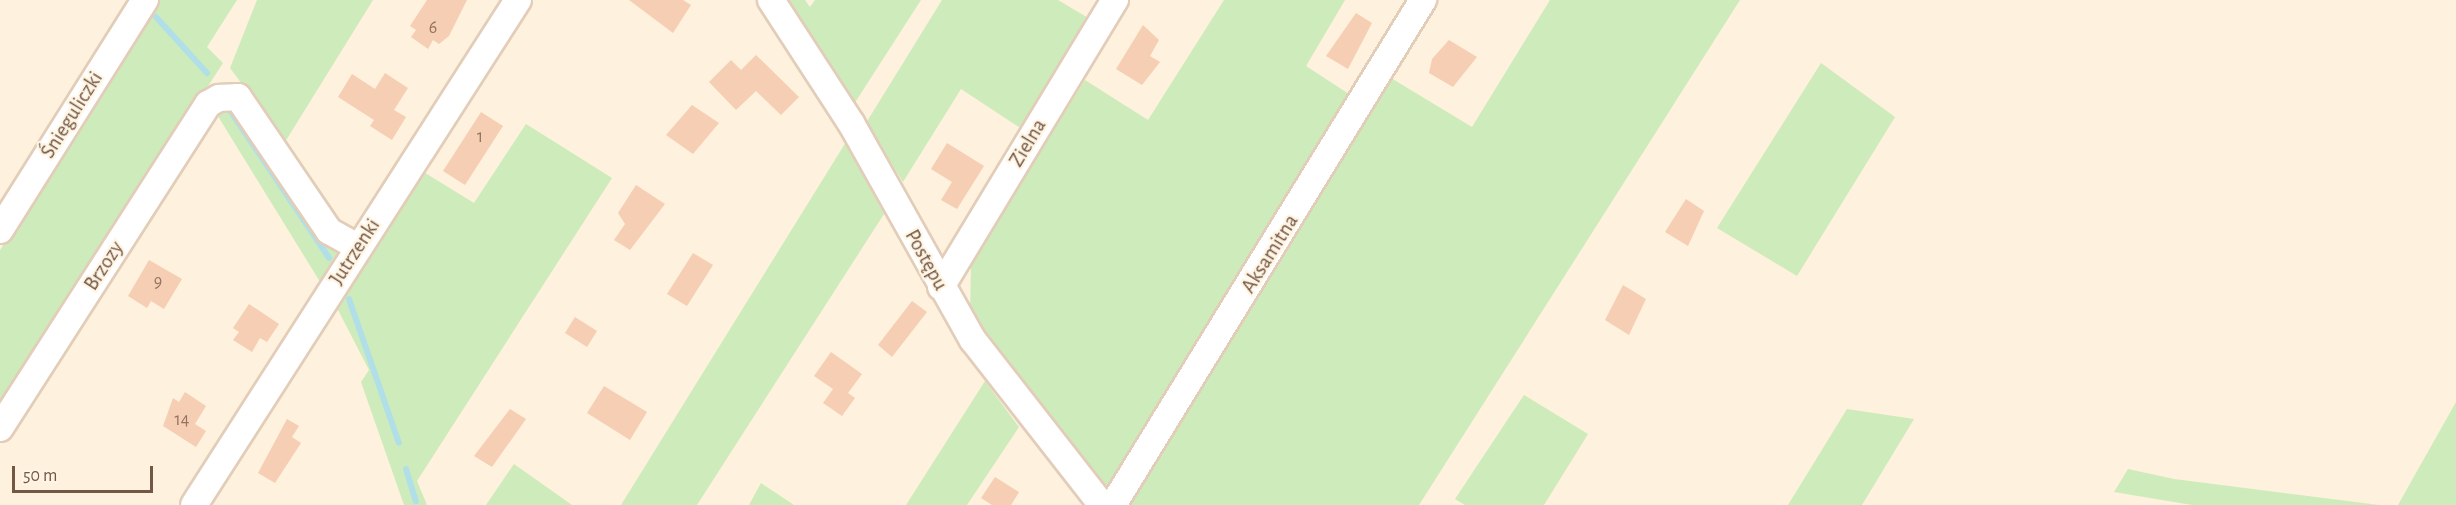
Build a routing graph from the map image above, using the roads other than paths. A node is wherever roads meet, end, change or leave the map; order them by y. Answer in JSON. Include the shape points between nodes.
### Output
{"nodes":[{"id":1,"x":145,"y":0,"type":"edge"},
{"id":2,"x":518,"y":0,"type":"edge"},
{"id":3,"x":771,"y":0,"type":"edge"},
{"id":4,"x":1116,"y":0,"type":"edge"},
{"id":5,"x":1423,"y":0,"type":"edge"},
{"id":6,"x":0,"y":230,"type":"edge"},
{"id":7,"x":358,"y":247,"type":"junction"},
{"id":8,"x":941,"y":287,"type":"junction"},
{"id":9,"x":0,"y":428,"type":"edge"},
{"id":10,"x":194,"y":505,"type":"edge"},
{"id":11,"x":1102,"y":505,"type":"edge"},
{"id":12,"x":1113,"y":505,"type":"edge"}],
"edges":[{"from":1,"to":6,"type":"street","name":"Śnieguliczki"},
{"from":2,"to":7,"type":"street","name":"Jutrzenki"},
{"from":3,"to":8,"type":"street","name":"Postępu","via":[[851,123]]},
{"from":4,"to":8,"type":"street","name":"Zielna"},
{"from":5,"to":12,"type":"street","name":"Aksamitna"},
{"from":7,"to":9,"type":"street","name":"Brzozy","via":[[329,231],[238,97],[228,94],[208,104]]},
{"from":7,"to":10,"type":"street","name":"Jutrzenki"},
{"from":8,"to":11,"type":"street","name":"Postępu","via":[[1011,394]]}]}
